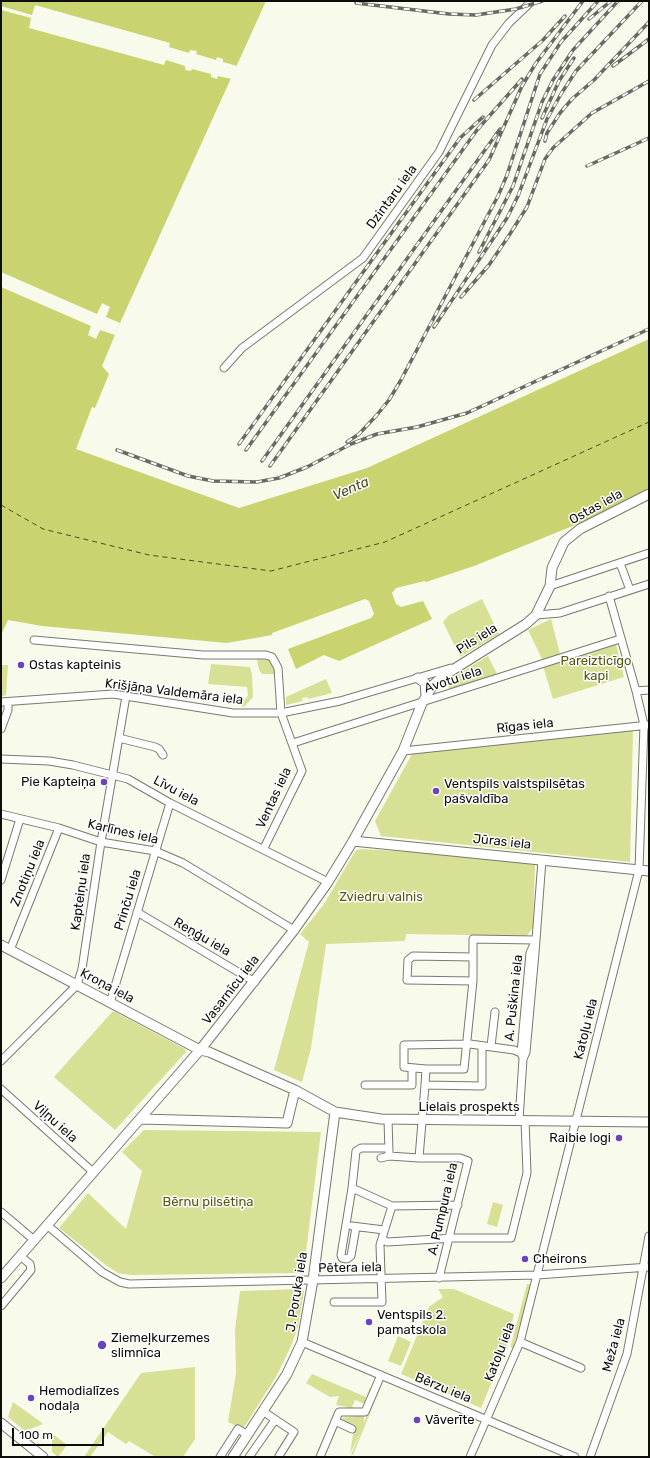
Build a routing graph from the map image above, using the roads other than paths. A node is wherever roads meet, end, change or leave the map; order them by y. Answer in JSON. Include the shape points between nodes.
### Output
{"nodes":[{"id":1,"x":532,"y":1,"type":"edge"},
{"id":2,"x":224,"y":368,"type":"dead end"},
{"id":3,"x":649,"y":494,"type":"edge"},
{"id":4,"x":649,"y":553,"type":"edge"},
{"id":5,"x":620,"y":562,"type":"junction"},
{"id":6,"x":649,"y":584,"type":"edge"},
{"id":7,"x":550,"y":586,"type":"junction"},
{"id":8,"x":630,"y":590,"type":"junction"},
{"id":9,"x":609,"y":596,"type":"junction"},
{"id":10,"x":536,"y":615,"type":"junction"},
{"id":11,"x":620,"y":639,"type":"junction"},
{"id":12,"x":34,"y":640,"type":"dead end"},
{"id":13,"x":459,"y":666,"type":"junction"},
{"id":14,"x":418,"y":678,"type":"junction"},
{"id":15,"x":433,"y":685,"type":"joint"},
{"id":16,"x":649,"y":690,"type":"edge"},
{"id":17,"x":636,"y":691,"type":"junction"},
{"id":18,"x":126,"y":696,"type":"junction"},
{"id":19,"x":424,"y":699,"type":"junction"},
{"id":20,"x":4,"y":702,"type":"edge"},
{"id":21,"x":281,"y":713,"type":"junction"},
{"id":22,"x":646,"y":725,"type":"edge"},
{"id":23,"x":1,"y":729,"type":"edge"},
{"id":24,"x":119,"y":738,"type":"junction"},
{"id":25,"x":293,"y":743,"type":"junction"},
{"id":26,"x":403,"y":751,"type":"junction"},
{"id":27,"x":163,"y":755,"type":"dead end"},
{"id":28,"x":1,"y":759,"type":"edge"},
{"id":29,"x":113,"y":774,"type":"junction"},
{"id":30,"x":170,"y":803,"type":"junction"},
{"id":31,"x":1,"y":814,"type":"edge"},
{"id":32,"x":20,"y":819,"type":"junction"},
{"id":33,"x":59,"y":828,"type":"junction"},
{"id":34,"x":352,"y":841,"type":"junction"},
{"id":35,"x":101,"y":842,"type":"junction"},
{"id":36,"x":264,"y":848,"type":"junction"},
{"id":37,"x":155,"y":851,"type":"junction"},
{"id":38,"x":542,"y":860,"type":"junction"},
{"id":39,"x":639,"y":870,"type":"junction"},
{"id":40,"x":649,"y":871,"type":"edge"},
{"id":41,"x":1,"y":880,"type":"edge"},
{"id":42,"x":328,"y":882,"type":"junction"},
{"id":43,"x":137,"y":912,"type":"junction"},
{"id":44,"x":294,"y":930,"type":"junction"},
{"id":45,"x":535,"y":940,"type":"junction"},
{"id":46,"x":1,"y":945,"type":"edge"},
{"id":47,"x":10,"y":950,"type":"junction"},
{"id":48,"x":473,"y":957,"type":"junction"},
{"id":49,"x":255,"y":982,"type":"junction"},
{"id":50,"x":473,"y":982,"type":"junction"},
{"id":51,"x":77,"y":986,"type":"junction"},
{"id":52,"x":110,"y":1003,"type":"junction"},
{"id":53,"x":495,"y":1012,"type":"dead end"},
{"id":54,"x":467,"y":1044,"type":"junction"},
{"id":55,"x":482,"y":1046,"type":"junction"},
{"id":56,"x":491,"y":1046,"type":"junction"},
{"id":57,"x":200,"y":1050,"type":"junction"},
{"id":58,"x":522,"y":1056,"type":"junction"},
{"id":59,"x":1,"y":1061,"type":"edge"},
{"id":60,"x":412,"y":1068,"type":"junction"},
{"id":61,"x":426,"y":1069,"type":"junction"},
{"id":62,"x":365,"y":1085,"type":"dead end"},
{"id":63,"x":425,"y":1085,"type":"junction"},
{"id":64,"x":1,"y":1089,"type":"edge"},
{"id":65,"x":295,"y":1090,"type":"junction"},
{"id":66,"x":335,"y":1112,"type":"junction"},
{"id":67,"x":141,"y":1118,"type":"junction"},
{"id":68,"x":388,"y":1119,"type":"junction"},
{"id":69,"x":424,"y":1119,"type":"junction"},
{"id":70,"x":522,"y":1120,"type":"junction"},
{"id":71,"x":575,"y":1121,"type":"junction"},
{"id":72,"x":649,"y":1122,"type":"edge"},
{"id":73,"x":389,"y":1152,"type":"junction"},
{"id":74,"x":381,"y":1158,"type":"dead end"},
{"id":75,"x":419,"y":1158,"type":"junction"},
{"id":76,"x":93,"y":1172,"type":"junction"},
{"id":77,"x":352,"y":1188,"type":"junction"},
{"id":78,"x":458,"y":1205,"type":"junction"},
{"id":79,"x":392,"y":1206,"type":"junction"},
{"id":80,"x":1,"y":1212,"type":"edge"},
{"id":81,"x":47,"y":1225,"type":"junction"},
{"id":82,"x":346,"y":1226,"type":"junction"},
{"id":83,"x":356,"y":1227,"type":"junction"},
{"id":84,"x":384,"y":1230,"type":"junction"},
{"id":85,"x":649,"y":1236,"type":"edge"},
{"id":86,"x":382,"y":1239,"type":"junction"},
{"id":87,"x":448,"y":1239,"type":"junction"},
{"id":88,"x":34,"y":1240,"type":"junction"},
{"id":89,"x":20,"y":1256,"type":"junction"},
{"id":90,"x":646,"y":1267,"type":"edge"},
{"id":91,"x":537,"y":1275,"type":"junction"},
{"id":92,"x":1,"y":1278,"type":"edge"},
{"id":93,"x":439,"y":1278,"type":"junction"},
{"id":94,"x":382,"y":1279,"type":"junction"},
{"id":95,"x":313,"y":1280,"type":"junction"},
{"id":96,"x":334,"y":1302,"type":"dead end"},
{"id":97,"x":1,"y":1306,"type":"edge"},
{"id":98,"x":302,"y":1342,"type":"junction"},
{"id":99,"x":520,"y":1342,"type":"junction"},
{"id":100,"x":581,"y":1368,"type":"dead end"},
{"id":101,"x":381,"y":1375,"type":"junction"},
{"id":102,"x":264,"y":1412,"type":"junction"},
{"id":103,"x":486,"y":1418,"type":"junction"},
{"id":104,"x":275,"y":1420,"type":"junction"},
{"id":105,"x":335,"y":1422,"type":"junction"},
{"id":106,"x":1,"y":1423,"type":"edge"},
{"id":107,"x":352,"y":1429,"type":"dead end"},
{"id":108,"x":248,"y":1434,"type":"junction"},
{"id":109,"x":558,"y":1453,"type":"edge"},
{"id":110,"x":43,"y":1457,"type":"edge"},
{"id":111,"x":220,"y":1457,"type":"edge"},
{"id":112,"x":233,"y":1457,"type":"edge"},
{"id":113,"x":249,"y":1457,"type":"edge"},
{"id":114,"x":280,"y":1457,"type":"edge"},
{"id":115,"x":320,"y":1457,"type":"edge"},
{"id":116,"x":470,"y":1457,"type":"edge"},
{"id":117,"x":575,"y":1457,"type":"edge"},
{"id":118,"x":590,"y":1457,"type":"edge"}],
"edges":[{"from":1,"to":2,"type":"street","name":"Dzintaru iela","via":[[508,24],[492,45],[439,152],[363,258],[242,348]]},
{"from":3,"to":7,"type":"street","name":"Ostas iela","via":[[580,529],[564,542],[552,568]]},
{"from":4,"to":5,"type":"street"},
{"from":5,"to":7,"type":"street"},
{"from":5,"to":8,"type":"street"},
{"from":6,"to":8,"type":"street"},
{"from":7,"to":10,"type":"street","name":"Ostas iela"},
{"from":8,"to":9,"type":"street"},
{"from":9,"to":10,"type":"street","via":[[560,613]]},
{"from":9,"to":11,"type":"street","name":"Katoļu iela"},
{"from":10,"to":13,"type":"street","name":"Pils iela"},
{"from":11,"to":17,"type":"street","name":"Katoļu iela"},
{"from":11,"to":19,"type":"street","name":"Avotu iela"},
{"from":12,"to":21,"type":"street","name":"Ventas iela","via":[[204,655],[266,655],[272,657],[278,668]]},
{"from":13,"to":14,"type":"street","name":"Krišjāņa Valdemāra iela"},
{"from":13,"to":15,"type":"street","name":"Pils iela"},
{"from":14,"to":19,"type":"street","via":[[425,683]]},
{"from":14,"to":21,"type":"street","name":"Krišjāņa Valdemāra iela","via":[[340,701]]},
{"from":15,"to":19,"type":"street","name":"Vasarnīcu iela"},
{"from":16,"to":17,"type":"street"},
{"from":17,"to":22,"type":"street","name":"Katoļu iela"},
{"from":18,"to":20,"type":"street","name":"Krišjāņa Valdemāra iela","via":[[108,694]]},
{"from":18,"to":21,"type":"street","name":"Krišjāņa Valdemāra iela","via":[[233,713]]},
{"from":18,"to":24,"type":"street","name":"Kapteiņu iela"},
{"from":19,"to":25,"type":"street","name":"Avotu iela"},
{"from":19,"to":26,"type":"street","name":"Vasarnīcu iela"},
{"from":20,"to":23,"type":"street","via":[[8,710]]},
{"from":21,"to":25,"type":"street","name":"Ventas iela"},
{"from":22,"to":26,"type":"street","name":"Rīgas iela"},
{"from":22,"to":39,"type":"street","name":"Katoļu iela"},
{"from":24,"to":27,"type":"street","via":[[155,747]]},
{"from":24,"to":29,"type":"street","name":"Kapteiņu iela"},
{"from":25,"to":36,"type":"street","name":"Ventas iela","via":[[302,771]]},
{"from":26,"to":34,"type":"street","name":"Vasarnīcu iela"},
{"from":28,"to":29,"type":"street","name":"Līvu iela","via":[[49,761]]},
{"from":29,"to":30,"type":"street","name":"Līvu iela","via":[[128,779]]},
{"from":29,"to":35,"type":"street","name":"Kapteiņu iela"},
{"from":30,"to":36,"type":"street","name":"Līvu iela"},
{"from":30,"to":37,"type":"street","name":"Prinču iela"},
{"from":31,"to":32,"type":"street","name":"Karlīnes iela"},
{"from":32,"to":33,"type":"street","name":"Karlīnes iela"},
{"from":32,"to":41,"type":"street"},
{"from":33,"to":35,"type":"street","name":"Karlīnes iela"},
{"from":33,"to":47,"type":"street","name":"Znotiņu iela"},
{"from":34,"to":38,"type":"street","name":"Jūras iela"},
{"from":34,"to":42,"type":"street","name":"Vasarnīcu iela"},
{"from":35,"to":37,"type":"street","name":"Karlīnes iela"},
{"from":35,"to":51,"type":"street","name":"Kapteiņu iela","via":[[82,969]]},
{"from":36,"to":42,"type":"street","name":"Līvu iela"},
{"from":37,"to":43,"type":"street","name":"Prinču iela"},
{"from":37,"to":44,"type":"street","name":"Karlīnes iela","via":[[183,863]]},
{"from":38,"to":39,"type":"street","name":"Jūras iela"},
{"from":38,"to":45,"type":"street","name":"A. Puškina iela"},
{"from":39,"to":40,"type":"street","name":"Jūras iela"},
{"from":39,"to":71,"type":"street","name":"Katoļu iela"},
{"from":42,"to":44,"type":"street","name":"Vasarnīcu iela"},
{"from":43,"to":49,"type":"street","name":"Reņģu iela"},
{"from":43,"to":52,"type":"street","name":"Prinču iela"},
{"from":44,"to":49,"type":"street","name":"Vasarnīcu iela"},
{"from":45,"to":48,"type":"street","via":[[474,939]]},
{"from":45,"to":58,"type":"street","name":"A. Puškina iela","via":[[530,953]]},
{"from":46,"to":47,"type":"street","name":"Kroņa iela"},
{"from":47,"to":51,"type":"street","name":"Kroņa iela"},
{"from":48,"to":50,"type":"street"},
{"from":48,"to":50,"type":"street","via":[[413,956],[408,960],[407,980]]},
{"from":49,"to":57,"type":"street","name":"Vasarnīcu iela"},
{"from":50,"to":54,"type":"street"},
{"from":51,"to":52,"type":"street","name":"Kroņa iela"},
{"from":51,"to":59,"type":"street","name":"Kapteiņu iela"},
{"from":52,"to":57,"type":"street","name":"Kroņa iela"},
{"from":53,"to":56,"type":"street"},
{"from":54,"to":55,"type":"street"},
{"from":54,"to":60,"type":"street","via":[[404,1045],[404,1067]]},
{"from":54,"to":61,"type":"street","via":[[464,1069]]},
{"from":55,"to":56,"type":"street"},
{"from":55,"to":63,"type":"street","via":[[482,1086]]},
{"from":56,"to":58,"type":"street","via":[[514,1050]]},
{"from":57,"to":65,"type":"street","name":"Lielais prospekts"},
{"from":57,"to":67,"type":"street","name":"Vasarnīcu iela"},
{"from":58,"to":70,"type":"street","name":"A. Puškina iela"},
{"from":60,"to":61,"type":"street"},
{"from":60,"to":62,"type":"street","via":[[412,1085]]},
{"from":61,"to":63,"type":"street"},
{"from":63,"to":69,"type":"street"},
{"from":64,"to":76,"type":"street","name":"Viļņu iela"},
{"from":65,"to":66,"type":"street","name":"Lielais prospekts"},
{"from":65,"to":67,"type":"street","via":[[287,1123]]},
{"from":66,"to":68,"type":"street","name":"Lielais prospekts"},
{"from":66,"to":95,"type":"street","name":"J. Poruka iela"},
{"from":67,"to":76,"type":"street","name":"Vasarnīcu iela"},
{"from":68,"to":69,"type":"street","name":"Lielais prospekts"},
{"from":68,"to":73,"type":"street"},
{"from":69,"to":70,"type":"street","name":"Lielais prospekts"},
{"from":69,"to":75,"type":"street"},
{"from":70,"to":71,"type":"street","name":"Lielais prospekts"},
{"from":70,"to":87,"type":"street","name":"A. Puškina iela","via":[[527,1173],[511,1238]]},
{"from":71,"to":72,"type":"street","name":"Lielais prospekts"},
{"from":71,"to":91,"type":"street","name":"Katoļu iela"},
{"from":73,"to":74,"type":"street"},
{"from":73,"to":75,"type":"street"},
{"from":73,"to":77,"type":"street","via":[[361,1148],[356,1151]]},
{"from":75,"to":78,"type":"street","name":"A. Pumpura iela","via":[[460,1158],[468,1161]]},
{"from":76,"to":81,"type":"street","name":"Vasarnīcu iela"},
{"from":77,"to":79,"type":"street"},
{"from":77,"to":82,"type":"street"},
{"from":78,"to":79,"type":"street"},
{"from":78,"to":87,"type":"street","name":"A. Pumpura iela"},
{"from":79,"to":84,"type":"street"},
{"from":80,"to":88,"type":"street"},
{"from":81,"to":88,"type":"street","name":"Vasarnīcu iela"},
{"from":81,"to":95,"type":"street","name":"Pētera iela","via":[[102,1272],[129,1284]]},
{"from":82,"to":83,"type":"street"},
{"from":82,"to":83,"type":"street","via":[[341,1255],[347,1259],[351,1256]]},
{"from":83,"to":84,"type":"street"},
{"from":84,"to":86,"type":"street"},
{"from":85,"to":90,"type":"street","name":"Meža iela"},
{"from":86,"to":87,"type":"street","via":[[387,1242]]},
{"from":86,"to":94,"type":"street"},
{"from":87,"to":93,"type":"street","name":"A. Pumpura iela"},
{"from":88,"to":89,"type":"street","name":"Vasarnīcu iela"},
{"from":89,"to":92,"type":"street","name":"Vasarnīcu iela"},
{"from":89,"to":97,"type":"street","via":[[30,1264],[31,1270]]},
{"from":90,"to":91,"type":"street","name":"Pētera iela"},
{"from":90,"to":118,"type":"street","name":"Meža iela","via":[[627,1354]]},
{"from":91,"to":93,"type":"street","name":"Pētera iela"},
{"from":91,"to":99,"type":"street","name":"Katoļu iela"},
{"from":93,"to":94,"type":"street","name":"Pētera iela"},
{"from":94,"to":95,"type":"street","name":"Pētera iela"},
{"from":94,"to":96,"type":"street","via":[[382,1302]]},
{"from":95,"to":98,"type":"street","name":"J. Poruka iela"},
{"from":98,"to":101,"type":"street","name":"Bērzu iela"},
{"from":98,"to":102,"type":"street","name":"J. Poruka iela","via":[[287,1374]]},
{"from":99,"to":100,"type":"street"},
{"from":99,"to":103,"type":"street","name":"Katoļu iela"},
{"from":101,"to":103,"type":"street","name":"Bērzu iela"},
{"from":101,"to":105,"type":"street","via":[[364,1412],[339,1412]]},
{"from":102,"to":104,"type":"street"},
{"from":102,"to":108,"type":"street","name":"J. Poruka iela"},
{"from":103,"to":109,"type":"street","name":"Bērzu iela"},
{"from":103,"to":116,"type":"street","name":"Katoļu iela"},
{"from":104,"to":113,"type":"street"},
{"from":104,"to":114,"type":"street","via":[[294,1432]]},
{"from":105,"to":107,"type":"street"},
{"from":105,"to":115,"type":"street"},
{"from":106,"to":110,"type":"street"},
{"from":108,"to":111,"type":"street","via":[[238,1429]]},
{"from":108,"to":112,"type":"street","name":"J. Poruka iela"},
{"from":109,"to":117,"type":"street","name":"Bērzu iela"}]}
